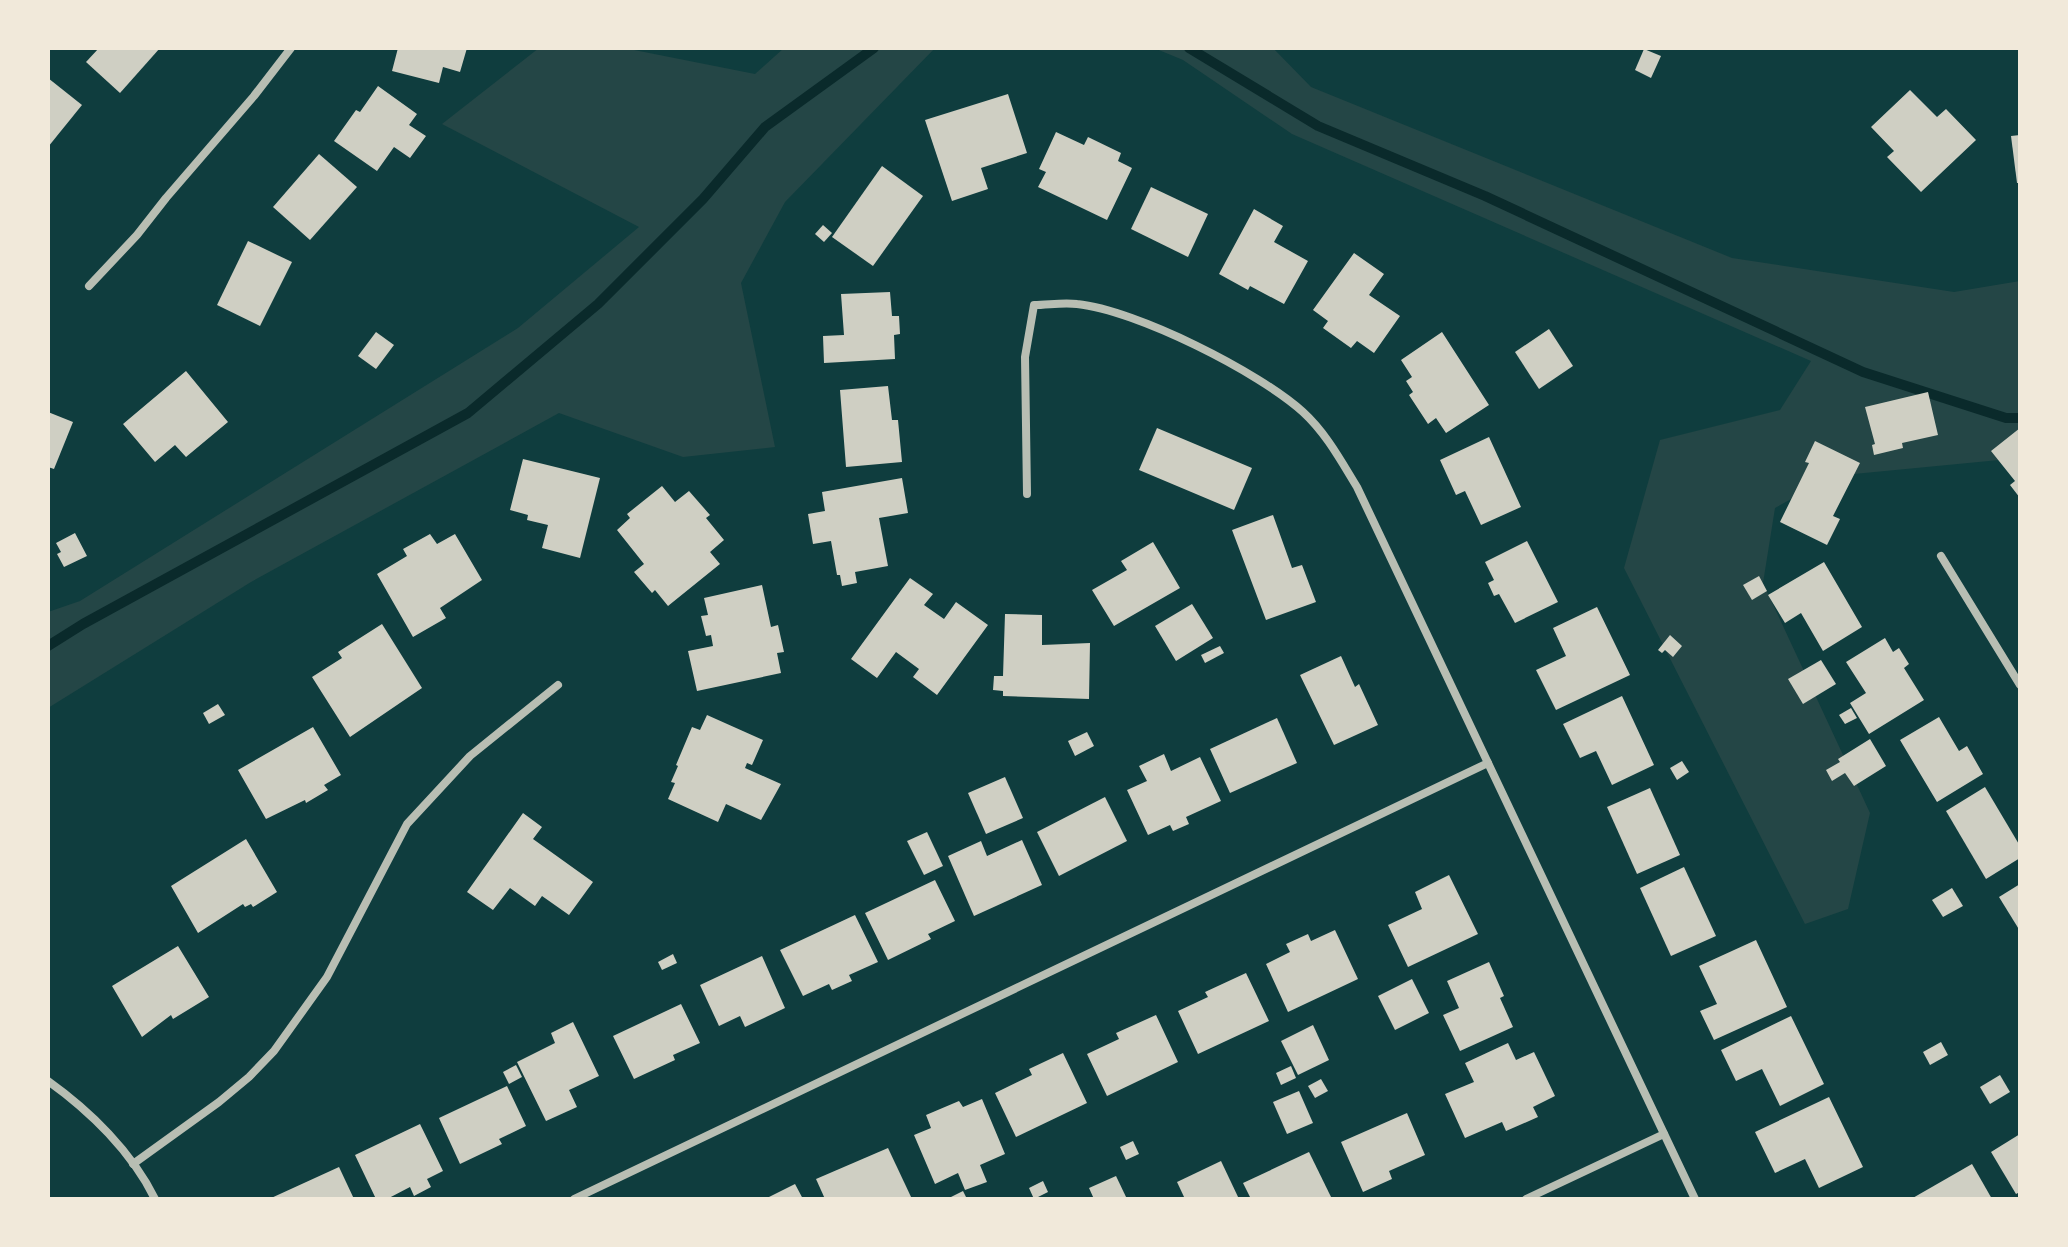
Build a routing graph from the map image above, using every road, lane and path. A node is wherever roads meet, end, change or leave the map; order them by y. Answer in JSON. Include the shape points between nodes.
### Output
{"nodes":[{"id":1,"x":291,"y":48,"type":"edge"},
{"id":2,"x":89,"y":286,"type":"dead end"},
{"id":3,"x":1027,"y":494,"type":"dead end"},
{"id":4,"x":1941,"y":556,"type":"dead end"},
{"id":5,"x":558,"y":685,"type":"dead end"},
{"id":6,"x":2020,"y":685,"type":"edge"},
{"id":7,"x":1488,"y":763,"type":"junction"},
{"id":8,"x":48,"y":1081,"type":"edge"},
{"id":9,"x":1664,"y":1134,"type":"junction"},
{"id":10,"x":133,"y":1164,"type":"junction"},
{"id":11,"x":155,"y":1199,"type":"edge"},
{"id":12,"x":574,"y":1199,"type":"edge"},
{"id":13,"x":1526,"y":1199,"type":"edge"},
{"id":14,"x":1695,"y":1199,"type":"edge"}],
"edges":[{"from":1,"to":2,"type":"street"},
{"from":3,"to":7,"type":"street","via":[[1025,357],[1034,305],[1077,304],[1130,317],[1255,376],[1303,412],[1357,487]]},
{"from":4,"to":6,"type":"street"},
{"from":5,"to":10,"type":"street","via":[[470,756],[407,824],[327,977],[274,1051],[219,1102]]},
{"from":7,"to":9,"type":"street"},
{"from":7,"to":12,"type":"street"},
{"from":8,"to":10,"type":"street","via":[[111,1136]]},
{"from":9,"to":13,"type":"street"},
{"from":9,"to":14,"type":"street"},
{"from":10,"to":11,"type":"street"}]}
